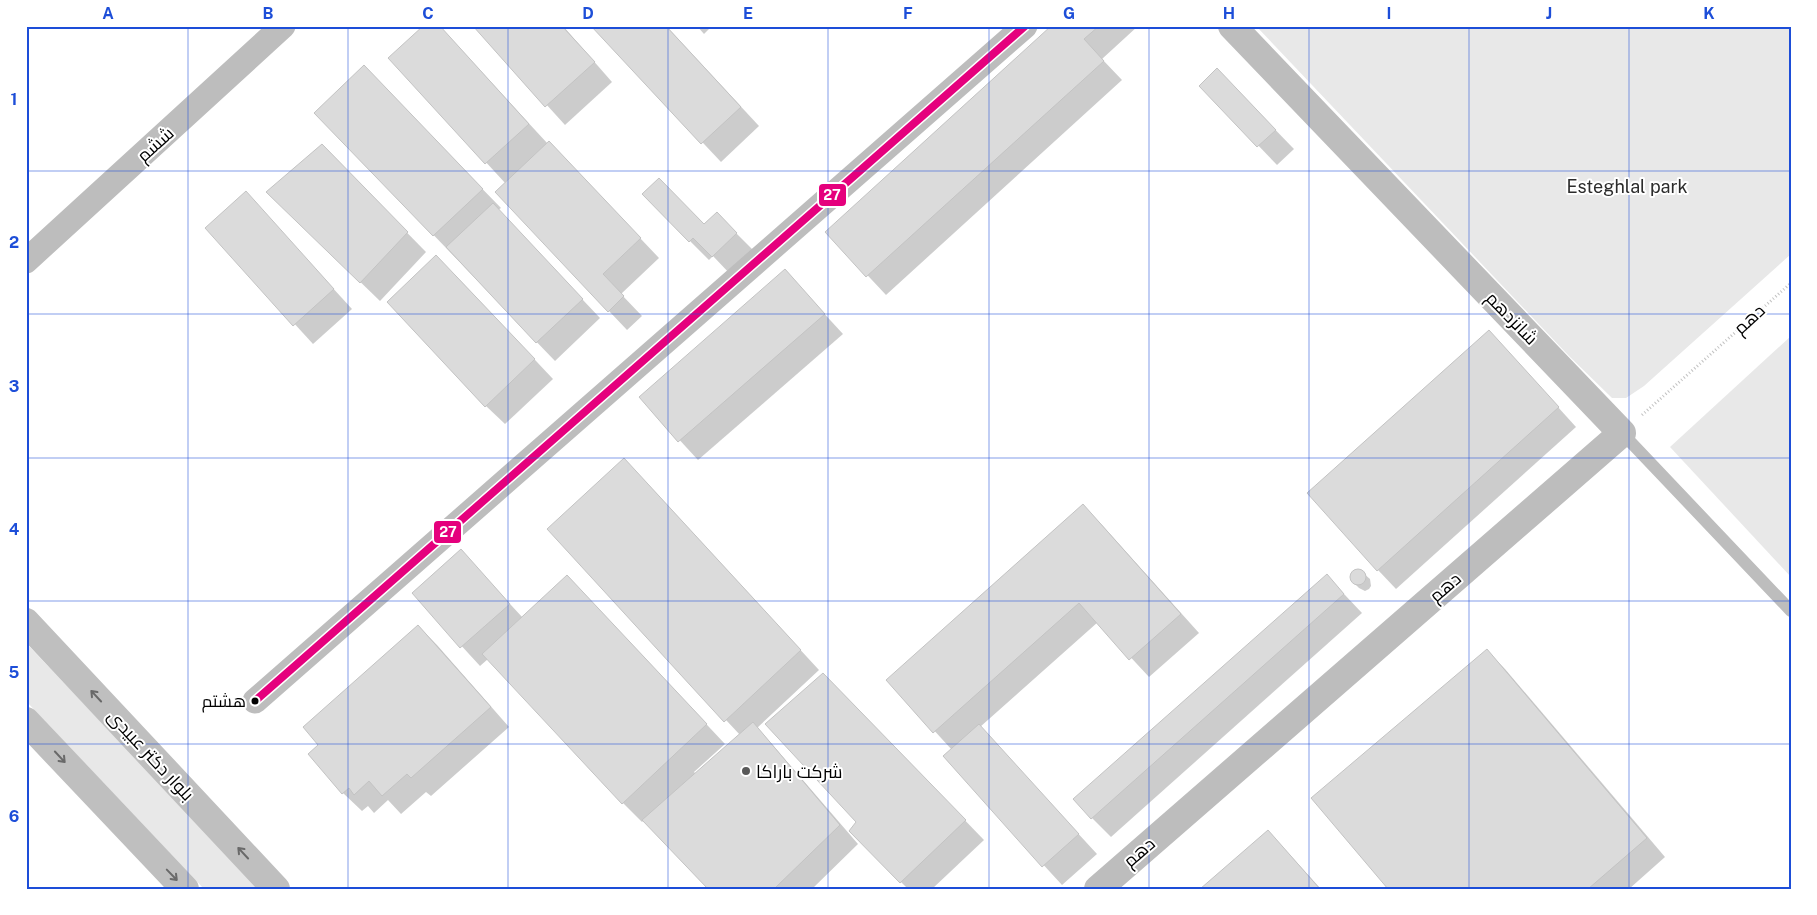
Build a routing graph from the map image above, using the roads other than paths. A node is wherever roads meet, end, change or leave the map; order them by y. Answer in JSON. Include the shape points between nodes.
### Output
{"nodes":[{"id":1,"x":283,"y":26,"type":"edge"},
{"id":2,"x":1025,"y":26,"type":"edge"},
{"id":3,"x":1232,"y":26,"type":"edge"},
{"id":4,"x":26,"y":261,"type":"edge"},
{"id":5,"x":1622,"y":433,"type":"junction"},
{"id":6,"x":1791,"y":611,"type":"edge"},
{"id":7,"x":26,"y":622,"type":"edge"},
{"id":8,"x":255,"y":701,"type":"dead end"},
{"id":9,"x":26,"y":721,"type":"edge"},
{"id":10,"x":185,"y":889,"type":"edge"},
{"id":11,"x":276,"y":889,"type":"edge"},
{"id":12,"x":1098,"y":889,"type":"edge"}],
"edges":[{"from":1,"to":4,"type":"street","name":"ششم"},
{"from":2,"to":8,"type":"street"},
{"from":3,"to":5,"type":"street","name":"شانزدهم"},
{"from":5,"to":6,"type":"lane","name":"شانزدهم"},
{"from":5,"to":12,"type":"street","name":"دهم"},
{"from":11,"to":7,"type":"main road","name":"بلوار دکتر عبیدی","one_way":true},
{"from":9,"to":10,"type":"main road","one_way":true}]}
